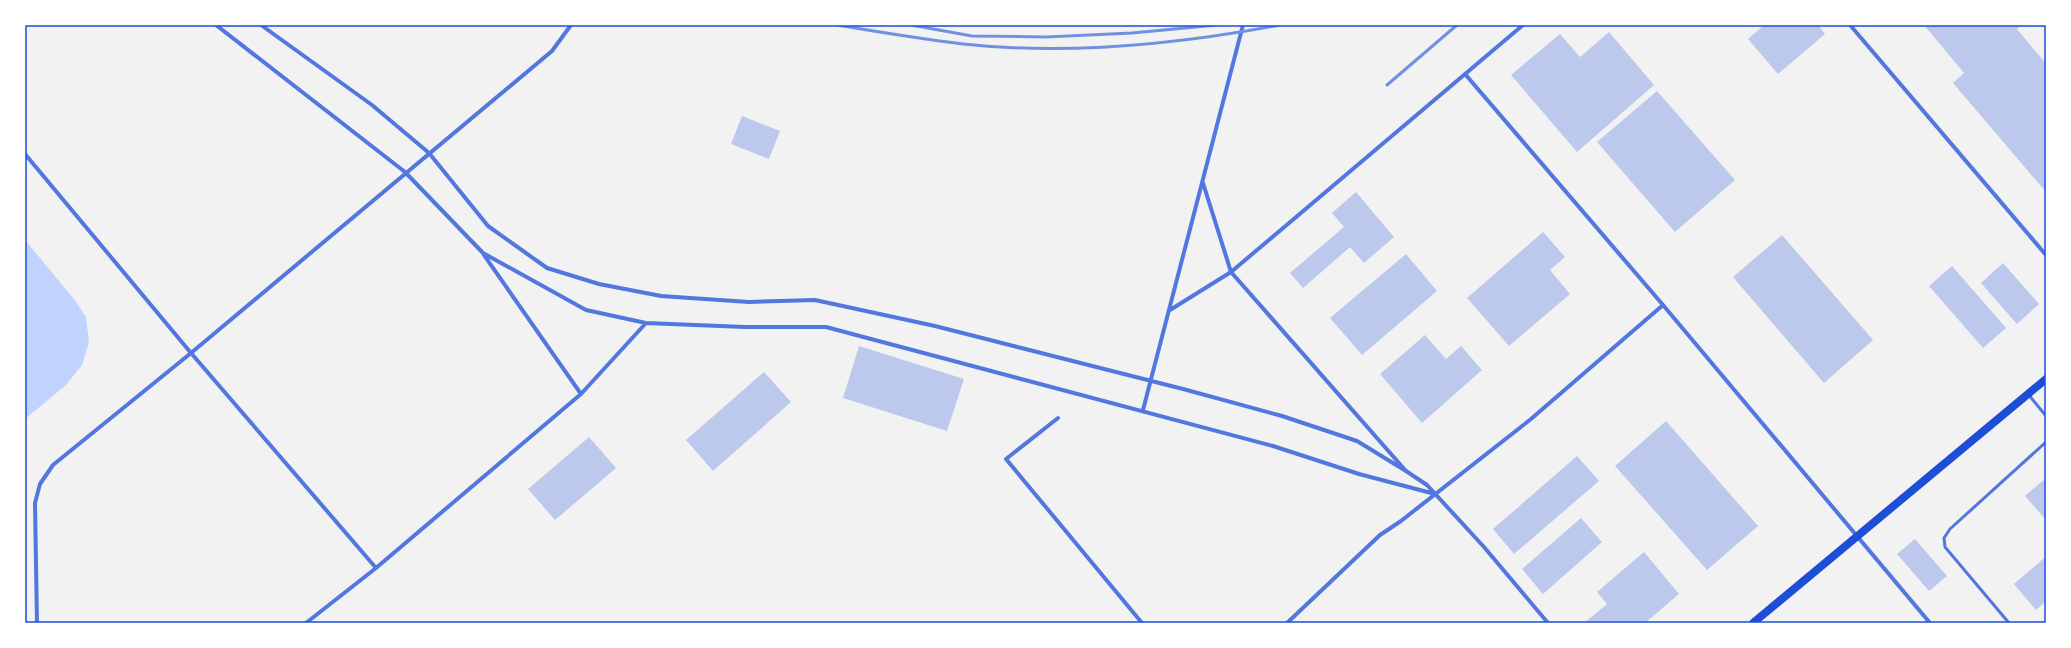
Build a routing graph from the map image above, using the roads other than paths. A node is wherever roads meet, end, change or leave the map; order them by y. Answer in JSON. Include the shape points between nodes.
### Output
{"nodes":[{"id":1,"x":216,"y":25,"type":"edge"},
{"id":2,"x":261,"y":25,"type":"edge"},
{"id":3,"x":571,"y":25,"type":"edge"},
{"id":4,"x":1243,"y":25,"type":"edge"},
{"id":5,"x":1523,"y":25,"type":"edge"},
{"id":6,"x":1850,"y":25,"type":"edge"},
{"id":7,"x":1465,"y":74,"type":"junction"},
{"id":8,"x":429,"y":153,"type":"junction"},
{"id":9,"x":25,"y":154,"type":"edge"},
{"id":10,"x":406,"y":172,"type":"junction"},
{"id":11,"x":1203,"y":183,"type":"junction"},
{"id":12,"x":483,"y":253,"type":"junction"},
{"id":13,"x":2046,"y":255,"type":"edge"},
{"id":14,"x":1231,"y":272,"type":"junction"},
{"id":15,"x":1663,"y":305,"type":"junction"},
{"id":16,"x":1170,"y":310,"type":"junction"},
{"id":17,"x":646,"y":322,"type":"junction"},
{"id":18,"x":191,"y":353,"type":"junction"},
{"id":19,"x":2046,"y":379,"type":"edge"},
{"id":20,"x":1150,"y":380,"type":"junction"},
{"id":21,"x":581,"y":394,"type":"junction"},
{"id":22,"x":2028,"y":394,"type":"junction"},
{"id":23,"x":1143,"y":410,"type":"junction"},
{"id":24,"x":2046,"y":416,"type":"edge"},
{"id":25,"x":1058,"y":418,"type":"dead end"},
{"id":26,"x":2046,"y":442,"type":"edge"},
{"id":27,"x":1406,"y":471,"type":"junction"},
{"id":28,"x":1435,"y":494,"type":"junction"},
{"id":29,"x":1856,"y":535,"type":"junction"},
{"id":30,"x":376,"y":568,"type":"junction"},
{"id":31,"x":37,"y":623,"type":"edge"},
{"id":32,"x":306,"y":623,"type":"edge"},
{"id":33,"x":1142,"y":623,"type":"edge"},
{"id":34,"x":1287,"y":623,"type":"edge"},
{"id":35,"x":1548,"y":623,"type":"edge"},
{"id":36,"x":1753,"y":623,"type":"edge"},
{"id":37,"x":1930,"y":623,"type":"edge"},
{"id":38,"x":2009,"y":623,"type":"edge"}],
"edges":[{"from":1,"to":10,"type":"street"},
{"from":2,"to":8,"type":"street","via":[[372,105]]},
{"from":3,"to":8,"type":"street","via":[[552,51]]},
{"from":4,"to":11,"type":"street"},
{"from":5,"to":7,"type":"street"},
{"from":6,"to":13,"type":"street"},
{"from":7,"to":14,"type":"street"},
{"from":7,"to":15,"type":"street"},
{"from":8,"to":10,"type":"street"},
{"from":8,"to":20,"type":"street","via":[[488,226],[547,268],[599,284],[661,296],[749,302],[815,300],[935,326]]},
{"from":9,"to":18,"type":"street"},
{"from":10,"to":12,"type":"street"},
{"from":10,"to":18,"type":"street"},
{"from":11,"to":14,"type":"street"},
{"from":11,"to":16,"type":"street"},
{"from":12,"to":17,"type":"street","via":[[586,310]]},
{"from":12,"to":21,"type":"street"},
{"from":14,"to":16,"type":"street"},
{"from":14,"to":27,"type":"street"},
{"from":15,"to":28,"type":"street","via":[[1531,418]]},
{"from":15,"to":29,"type":"street"},
{"from":16,"to":20,"type":"street"},
{"from":17,"to":21,"type":"street"},
{"from":17,"to":23,"type":"street","via":[[826,328]]},
{"from":18,"to":30,"type":"street"},
{"from":18,"to":31,"type":"street","via":[[53,465],[40,484],[35,504]]},
{"from":19,"to":22,"type":"main road"},
{"from":20,"to":23,"type":"street"},
{"from":20,"to":27,"type":"street","via":[[1282,416],[1357,441]]},
{"from":21,"to":30,"type":"street"},
{"from":22,"to":24,"type":"lane"},
{"from":22,"to":29,"type":"main road"},
{"from":23,"to":28,"type":"street"},
{"from":25,"to":33,"type":"street","via":[[1006,459]]},
{"from":26,"to":38,"type":"lane","via":[[1944,538],[1945,547]]},
{"from":27,"to":28,"type":"street","via":[[1427,485]]},
{"from":28,"to":34,"type":"street","via":[[1380,535]]},
{"from":28,"to":35,"type":"street"},
{"from":29,"to":36,"type":"main road"},
{"from":29,"to":37,"type":"street"},
{"from":30,"to":32,"type":"street"}]}
